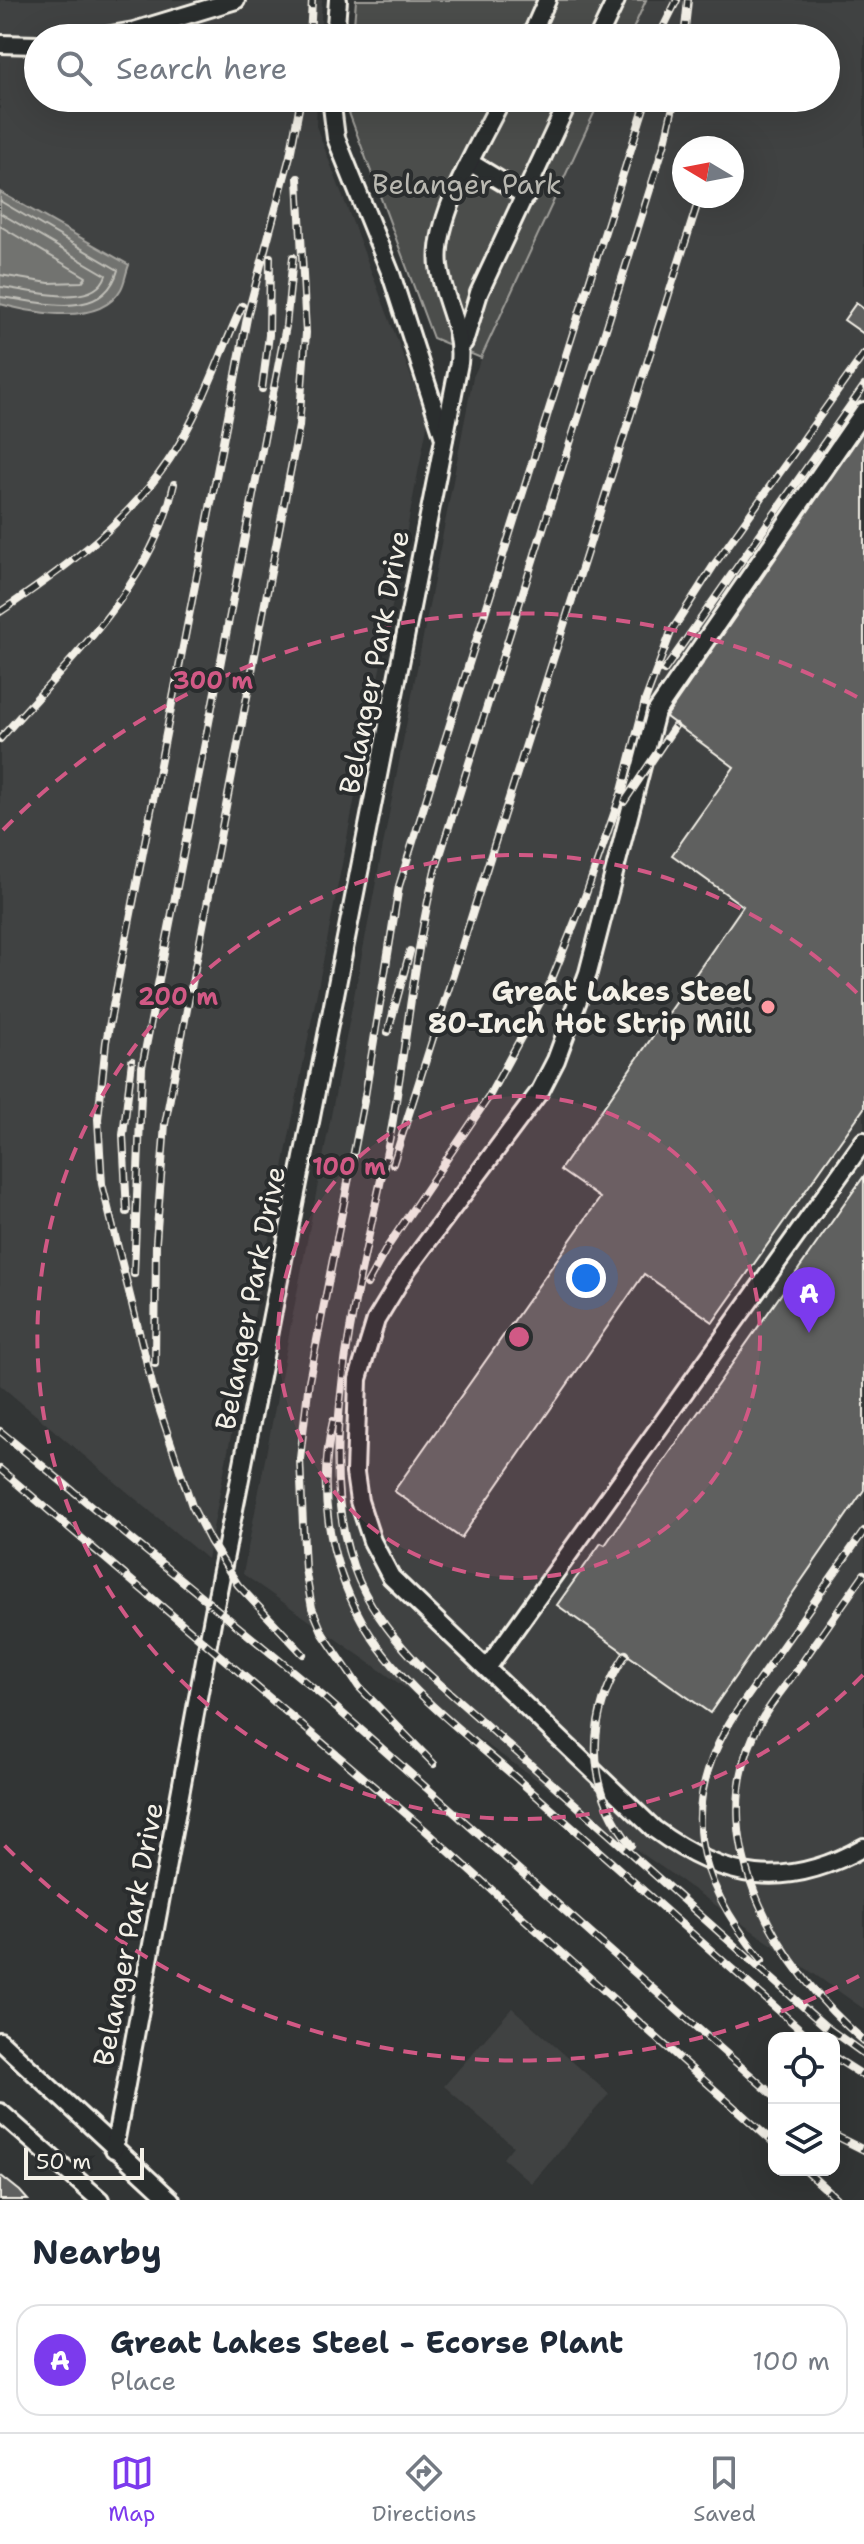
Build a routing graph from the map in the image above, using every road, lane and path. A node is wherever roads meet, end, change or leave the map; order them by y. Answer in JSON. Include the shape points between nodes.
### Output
{"nodes":[{"id":1,"x":236,"y":0,"type":"edge"},
{"id":2,"x":338,"y":0,"type":"edge"},
{"id":3,"x":547,"y":0,"type":"edge"},
{"id":4,"x":616,"y":0,"type":"edge"},
{"id":5,"x":157,"y":24,"type":"edge"},
{"id":6,"x":336,"y":24,"type":"edge"},
{"id":7,"x":536,"y":24,"type":"edge"},
{"id":8,"x":605,"y":24,"type":"edge"},
{"id":9,"x":0,"y":44,"type":"edge"},
{"id":10,"x":24,"y":45,"type":"edge"},
{"id":11,"x":333,"y":112,"type":"edge"},
{"id":12,"x":495,"y":112,"type":"edge"},
{"id":13,"x":564,"y":112,"type":"edge"},
{"id":14,"x":471,"y":163,"type":"junction"},
{"id":15,"x":526,"y":196,"type":"junction"},
{"id":16,"x":460,"y":359,"type":"junction"},
{"id":17,"x":864,"y":411,"type":"edge"},
{"id":18,"x":445,"y":440,"type":"junction"},
{"id":19,"x":864,"y":1141,"type":"edge"},
{"id":20,"x":487,"y":1668,"type":"junction"},
{"id":21,"x":864,"y":1847,"type":"edge"},
{"id":22,"x":0,"y":2041,"type":"edge"},
{"id":23,"x":0,"y":2112,"type":"edge"},
{"id":24,"x":114,"y":2149,"type":"junction"},
{"id":25,"x":100,"y":2200,"type":"edge"},
{"id":26,"x":171,"y":2200,"type":"edge"}],
"edges":[{"from":1,"to":5,"type":"street"},
{"from":2,"to":6,"type":"street"},
{"from":3,"to":7,"type":"street"},
{"from":4,"to":8,"type":"street"},
{"from":9,"to":10,"type":"street"},
{"from":11,"to":18,"type":"street","via":[[336,138],[391,274]]},
{"from":12,"to":14,"type":"street"},
{"from":13,"to":15,"type":"street"},
{"from":14,"to":15,"type":"street"},
{"from":14,"to":16,"type":"street","via":[[439,246]]},
{"from":15,"to":16,"type":"street","via":[[479,293]]},
{"from":16,"to":18,"type":"street","name":"Belanger Park Drive"},
{"from":17,"to":20,"type":"street","via":[[656,712],[588,973],[556,1060],[540,1091],[389,1297],[366,1346],[354,1436],[359,1501],[372,1541],[391,1577]]},
{"from":18,"to":24,"type":"street","name":"Belanger Park Drive"},
{"from":19,"to":20,"type":"street"},
{"from":20,"to":21,"type":"street","via":[[638,1814],[703,1861],[741,1873],[787,1874],[824,1867]]},
{"from":22,"to":24,"type":"street"},
{"from":23,"to":25,"type":"street"},
{"from":24,"to":26,"type":"street"}]}
